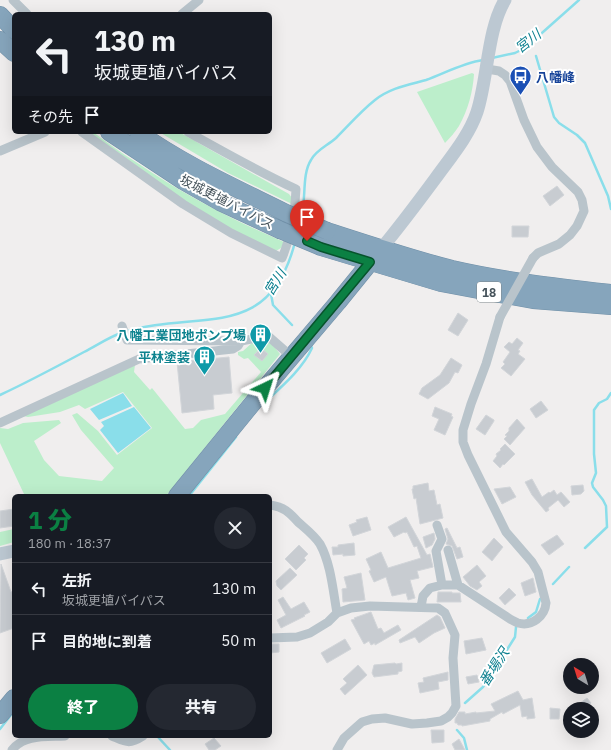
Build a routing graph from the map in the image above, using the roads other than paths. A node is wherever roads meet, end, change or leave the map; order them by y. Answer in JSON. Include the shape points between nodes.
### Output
{"nodes":[{"id":1,"x":13,"y":0,"type":"edge"},
{"id":2,"x":505,"y":0,"type":"edge"},
{"id":3,"x":194,"y":2,"type":"edge"},
{"id":4,"x":25,"y":12,"type":"edge"},
{"id":5,"x":184,"y":12,"type":"edge"},
{"id":6,"x":0,"y":16,"type":"edge"},
{"id":7,"x":12,"y":28,"type":"edge"},
{"id":8,"x":0,"y":40,"type":"edge"},
{"id":9,"x":12,"y":51,"type":"edge"},
{"id":10,"x":488,"y":62,"type":"junction"},
{"id":11,"x":40,"y":134,"type":"edge"},
{"id":12,"x":85,"y":134,"type":"edge"},
{"id":13,"x":112,"y":134,"type":"edge"},
{"id":14,"x":141,"y":134,"type":"edge"},
{"id":15,"x":192,"y":134,"type":"edge"},
{"id":16,"x":0,"y":151,"type":"edge"},
{"id":17,"x":382,"y":249,"type":"junction"},
{"id":18,"x":370,"y":262,"type":"junction"},
{"id":19,"x":611,"y":293,"type":"edge"},
{"id":20,"x":611,"y":306,"type":"edge"},
{"id":21,"x":122,"y":326,"type":"dead end"},
{"id":22,"x":241,"y":341,"type":"junction"},
{"id":23,"x":292,"y":357,"type":"junction"},
{"id":24,"x":0,"y":423,"type":"edge"},
{"id":25,"x":179,"y":494,"type":"edge"},
{"id":26,"x":272,"y":505,"type":"edge"},
{"id":27,"x":436,"y":525,"type":"dead end"},
{"id":28,"x":448,"y":550,"type":"dead end"},
{"id":29,"x":12,"y":551,"type":"edge"},
{"id":30,"x":0,"y":554,"type":"edge"},
{"id":31,"x":442,"y":585,"type":"junction"},
{"id":32,"x":458,"y":585,"type":"junction"},
{"id":33,"x":421,"y":607,"type":"junction"},
{"id":34,"x":337,"y":613,"type":"junction"},
{"id":35,"x":272,"y":638,"type":"edge"},
{"id":36,"x":12,"y":701,"type":"edge"},
{"id":37,"x":0,"y":716,"type":"edge"},
{"id":38,"x":31,"y":738,"type":"edge"},
{"id":39,"x":117,"y":738,"type":"edge"},
{"id":40,"x":140,"y":738,"type":"edge"},
{"id":41,"x":12,"y":750,"type":"edge"},
{"id":42,"x":337,"y":750,"type":"edge"}],
"edges":[{"from":1,"to":4,"type":"street"},
{"from":2,"to":10,"type":"main road"},
{"from":3,"to":5,"type":"street"},
{"from":6,"to":7,"type":"highway"},
{"from":8,"to":9,"type":"highway"},
{"from":10,"to":17,"type":"main road","via":[[482,95],[465,137]]},
{"from":10,"to":32,"type":"street","bridge":true,"via":[[510,81],[537,147],[552,167],[578,192],[584,211],[578,226],[570,235],[533,258],[500,317],[463,430],[463,442],[468,455],[503,528],[538,572],[546,608],[537,619],[527,624],[519,623]]},
{"from":11,"to":16,"type":"street"},
{"from":12,"to":15,"type":"street","via":[[183,204],[231,233],[282,258],[288,243],[296,203],[296,189]]},
{"from":13,"to":18,"type":"highway","name":"坂城更埴バイパス","number":"18","bridge":true,"via":[[220,202],[321,247]]},
{"from":14,"to":17,"type":"highway","name":"坂城更埴バイパス","number":"18","bridge":true,"via":[[192,165],[286,213],[326,231]]},
{"from":17,"to":18,"type":"highway"},
{"from":17,"to":19,"type":"highway","name":"坂城更埴バイパス","number":"18","via":[[452,269],[538,285]]},
{"from":18,"to":20,"type":"highway","name":"坂城更埴バイパス","number":"18","via":[[441,283],[525,299]]},
{"from":18,"to":23,"type":"highway"},
{"from":21,"to":22,"type":"street","via":[[127,340]]},
{"from":22,"to":23,"type":"street","via":[[268,336]]},
{"from":22,"to":24,"type":"street","via":[[233,350],[139,359]]},
{"from":23,"to":25,"type":"highway"},
{"from":26,"to":34,"type":"street","via":[[280,506],[289,512],[319,543],[326,556]]},
{"from":27,"to":31,"type":"street","via":[[442,539],[436,551]]},
{"from":28,"to":32,"type":"street"},
{"from":29,"to":30,"type":"main road"},
{"from":31,"to":32,"type":"street"},
{"from":31,"to":33,"type":"street","via":[[430,588],[423,596]]},
{"from":33,"to":34,"type":"street","via":[[370,606]]},
{"from":33,"to":42,"type":"street","via":[[438,608],[446,613],[455,635],[453,658],[456,706],[452,713],[441,721],[427,723],[412,724],[385,718],[362,722],[344,738]]},
{"from":34,"to":35,"type":"street","via":[[310,633],[296,637]]},
{"from":36,"to":37,"type":"highway"},
{"from":38,"to":41,"type":"street"},
{"from":39,"to":40,"type":"street","via":[[128,743]]}]}
